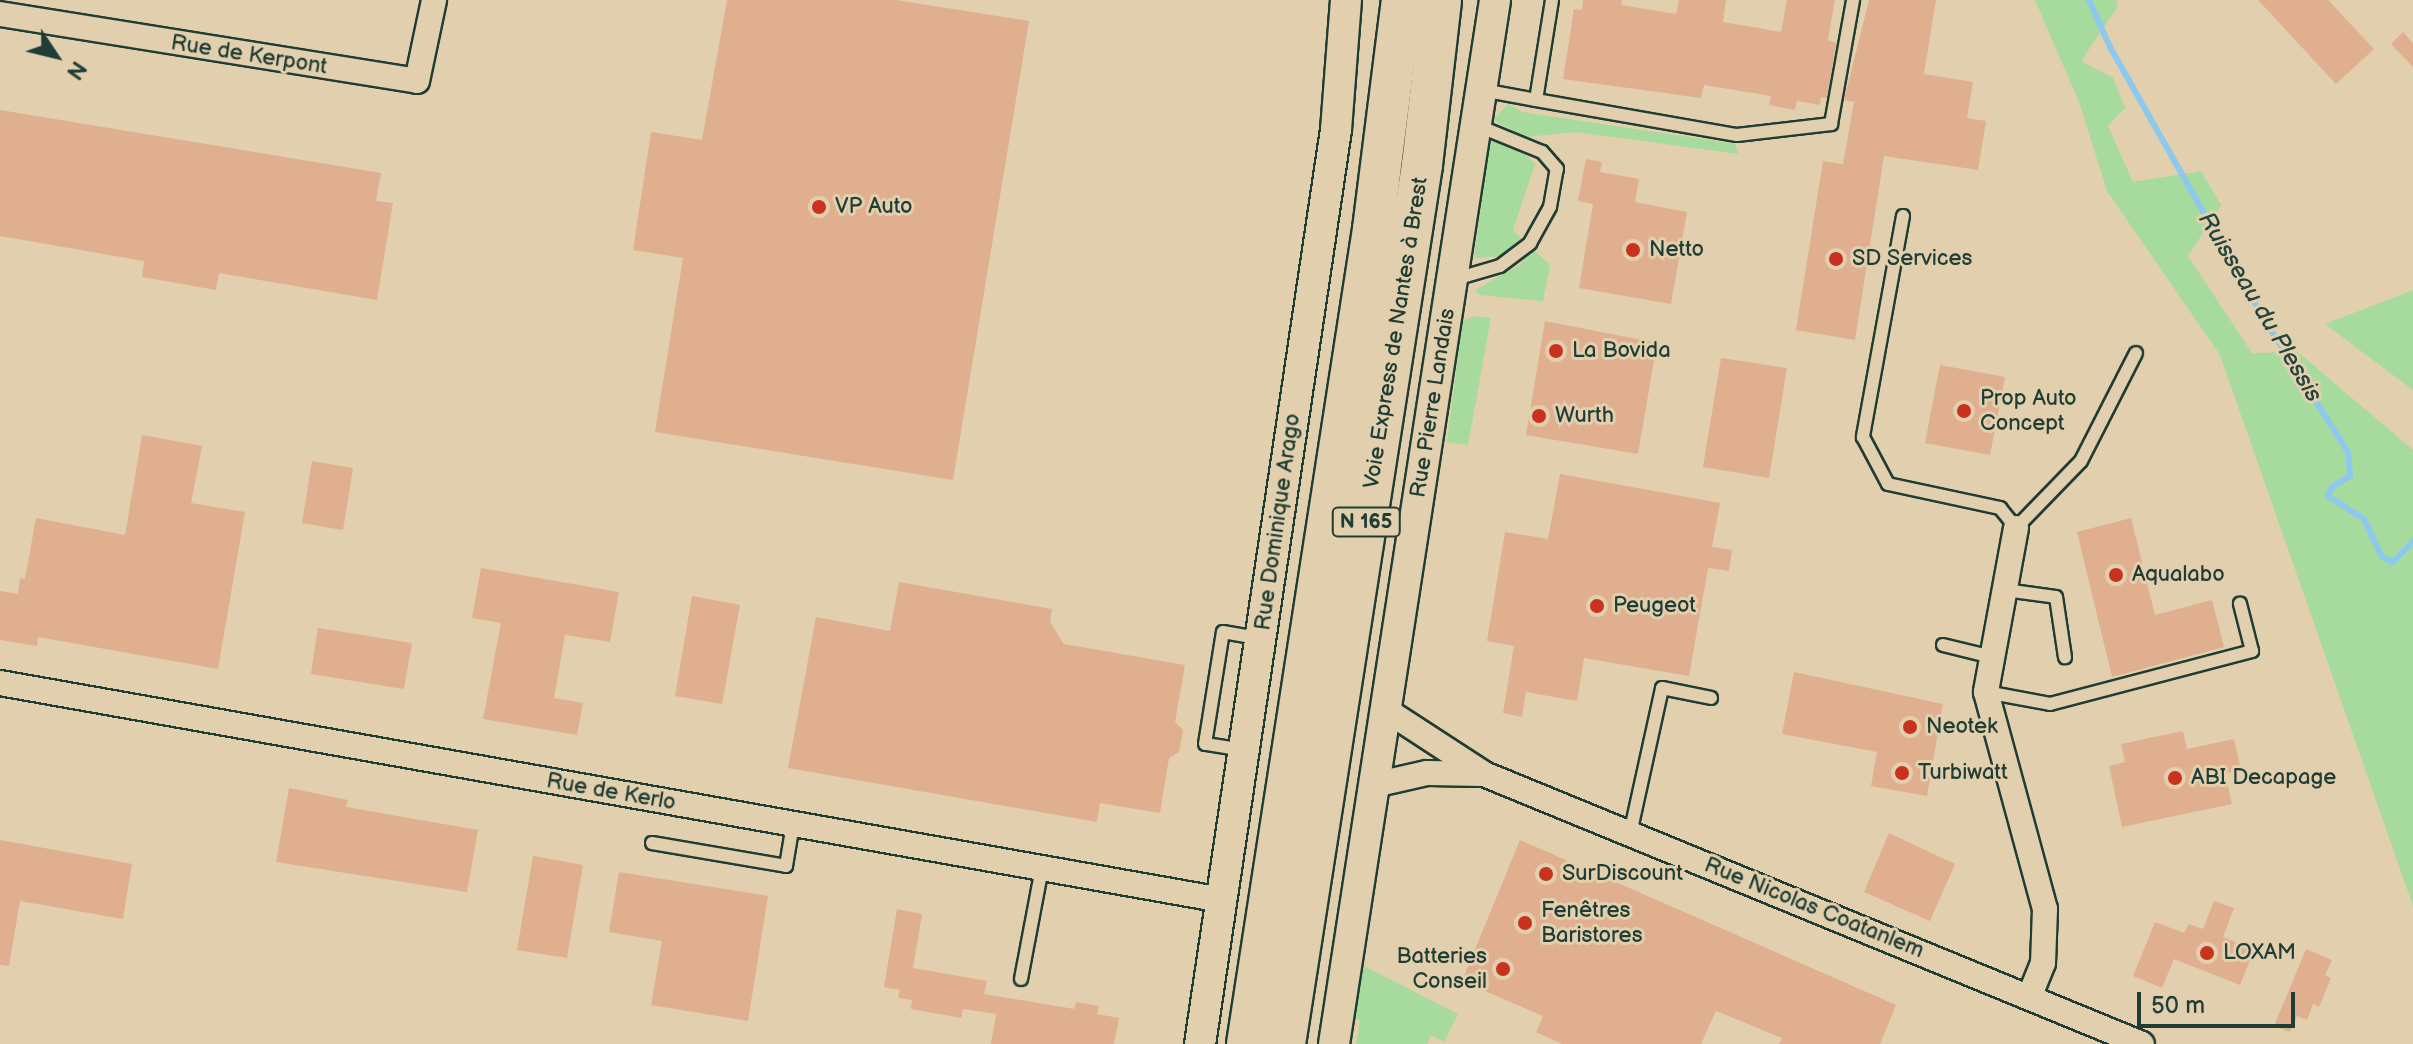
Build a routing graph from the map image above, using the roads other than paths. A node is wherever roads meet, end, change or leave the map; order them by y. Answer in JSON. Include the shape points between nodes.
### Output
{"nodes":[{"id":1,"x":434,"y":0,"type":"edge"},
{"id":2,"x":1346,"y":0,"type":"edge"},
{"id":3,"x":1402,"y":0,"type":"edge"},
{"id":4,"x":1441,"y":0,"type":"edge"},
{"id":5,"x":1495,"y":0,"type":"edge"},
{"id":6,"x":1552,"y":0,"type":"edge"},
{"id":7,"x":1853,"y":0,"type":"edge"},
{"id":8,"x":0,"y":14,"type":"edge"},
{"id":9,"x":1482,"y":90,"type":"junction"},
{"id":10,"x":1536,"y":100,"type":"junction"},
{"id":11,"x":1476,"y":125,"type":"junction"},
{"id":12,"x":1903,"y":216,"type":"dead end"},
{"id":13,"x":1452,"y":280,"type":"junction"},
{"id":14,"x":2136,"y":353,"type":"dead end"},
{"id":15,"x":2016,"y":528,"type":"junction"},
{"id":16,"x":2005,"y":590,"type":"junction"},
{"id":17,"x":2240,"y":604,"type":"dead end"},
{"id":18,"x":1943,"y":645,"type":"dead end"},
{"id":19,"x":1992,"y":657,"type":"junction"},
{"id":20,"x":2065,"y":657,"type":"dead end"},
{"id":21,"x":0,"y":683,"type":"edge"},
{"id":22,"x":1986,"y":692,"type":"junction"},
{"id":23,"x":1711,"y":698,"type":"dead end"},
{"id":24,"x":1386,"y":710,"type":"junction"},
{"id":25,"x":1484,"y":774,"type":"junction"},
{"id":26,"x":1374,"y":785,"type":"junction"},
{"id":27,"x":793,"y":824,"type":"junction"},
{"id":28,"x":1630,"y":834,"type":"junction"},
{"id":29,"x":652,"y":843,"type":"dead end"},
{"id":30,"x":1042,"y":868,"type":"junction"},
{"id":31,"x":1222,"y":900,"type":"junction"},
{"id":32,"x":1021,"y":979,"type":"dead end"},
{"id":33,"x":2030,"y":995,"type":"junction"},
{"id":34,"x":1200,"y":1044,"type":"edge"},
{"id":35,"x":1247,"y":1044,"type":"edge"},
{"id":36,"x":1285,"y":1044,"type":"edge"},
{"id":37,"x":1334,"y":1044,"type":"edge"},
{"id":38,"x":2142,"y":1044,"type":"edge"}],
"edges":[{"from":1,"to":8,"type":"street","name":"Rue de Kerpont","via":[[417,81]]},
{"from":2,"to":31,"type":"street","name":"Rue Dominique Arago","via":[[1336,130]]},
{"from":3,"to":35,"type":"highway","name":"Voie Express de Nantes à Brest","number":"N 165","via":[[1373,229]]},
{"from":4,"to":36,"type":"highway","name":"Voie Express de Nantes à Brest","number":"N 165","via":[[1422,165]]},
{"from":5,"to":9,"type":"street","name":"Rue Pierre Landais"},
{"from":6,"to":10,"type":"lane"},
{"from":7,"to":10,"type":"lane","via":[[1831,124],[1737,135]]},
{"from":9,"to":10,"type":"lane"},
{"from":9,"to":11,"type":"street","name":"Rue Pierre Landais"},
{"from":11,"to":13,"type":"street","name":"Rue Pierre Landais"},
{"from":11,"to":13,"type":"lane","via":[[1542,152],[1557,169],[1550,207],[1530,243],[1500,266]]},
{"from":12,"to":15,"type":"lane","via":[[1863,437],[1888,484],[2000,508]]},
{"from":13,"to":24,"type":"street","name":"Rue Pierre Landais"},
{"from":14,"to":15,"type":"lane","via":[[2081,461]]},
{"from":15,"to":16,"type":"street"},
{"from":16,"to":19,"type":"street"},
{"from":16,"to":20,"type":"lane","via":[[2056,597]]},
{"from":17,"to":22,"type":"lane","via":[[2252,651],[2050,704]]},
{"from":18,"to":19,"type":"lane"},
{"from":19,"to":22,"type":"street"},
{"from":21,"to":27,"type":"street","name":"Rue de Kerlo"},
{"from":22,"to":33,"type":"street","via":[[2045,909],[2043,963]]},
{"from":23,"to":28,"type":"lane","via":[[1662,688]]},
{"from":24,"to":25,"type":"street","name":"Rue Nicolas Coatanlem"},
{"from":24,"to":26,"type":"street","name":"Rue Pierre Landais"},
{"from":25,"to":26,"type":"street","name":"Rue Nicolas Coatanlem","via":[[1427,773]]},
{"from":25,"to":28,"type":"street","name":"Rue Nicolas Coatanlem"},
{"from":26,"to":37,"type":"street","name":"Rue Pierre Landais"},
{"from":27,"to":29,"type":"lane","via":[[786,866]]},
{"from":27,"to":30,"type":"street","name":"Rue de Kerlo"},
{"from":28,"to":33,"type":"street","name":"Rue Nicolas Coatanlem"},
{"from":30,"to":31,"type":"street","name":"Rue de Kerlo"},
{"from":30,"to":32,"type":"lane"},
{"from":31,"to":34,"type":"street","name":"Rue Dominique Arago"},
{"from":33,"to":38,"type":"street","name":"Rue Nicolas Coatanlem"}]}
